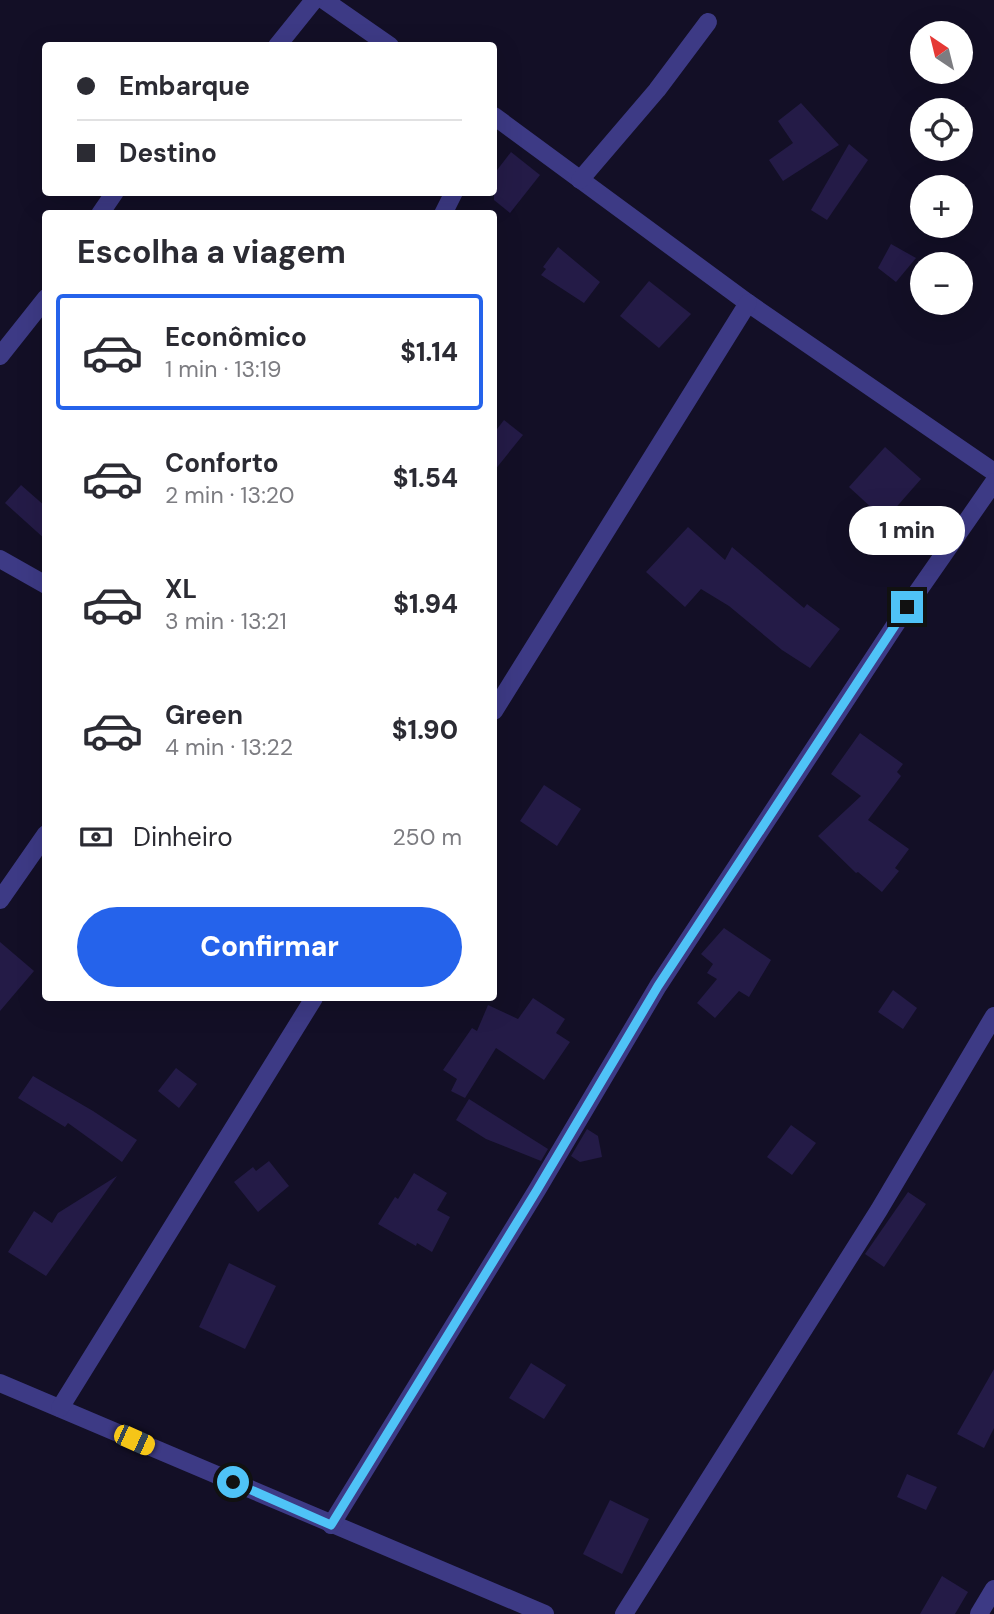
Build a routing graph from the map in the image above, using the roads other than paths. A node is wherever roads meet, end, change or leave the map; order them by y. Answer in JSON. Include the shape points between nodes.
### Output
{"nodes":[{"id":1,"x":314,"y":0,"type":"edge"},
{"id":2,"x":324,"y":0,"type":"edge"},
{"id":3,"x":708,"y":22,"type":"dead end"},
{"id":4,"x":280,"y":42,"type":"edge"},
{"id":5,"x":384,"y":42,"type":"edge"},
{"id":6,"x":497,"y":118,"type":"edge"},
{"id":7,"x":580,"y":180,"type":"junction"},
{"id":8,"x":42,"y":303,"type":"edge"},
{"id":9,"x":748,"y":303,"type":"junction"},
{"id":10,"x":0,"y":356,"type":"edge"},
{"id":11,"x":994,"y":472,"type":"edge"},
{"id":12,"x":994,"y":482,"type":"edge"},
{"id":13,"x":0,"y":559,"type":"edge"},
{"id":14,"x":42,"y":583,"type":"edge"},
{"id":15,"x":497,"y":706,"type":"edge"},
{"id":16,"x":42,"y":840,"type":"edge"},
{"id":17,"x":0,"y":900,"type":"edge"},
{"id":18,"x":312,"y":1001,"type":"edge"},
{"id":19,"x":994,"y":1016,"type":"edge"},
{"id":20,"x":0,"y":1383,"type":"edge"},
{"id":21,"x":61,"y":1408,"type":"junction"},
{"id":22,"x":331,"y":1525,"type":"junction"},
{"id":23,"x":994,"y":1589,"type":"edge"},
{"id":24,"x":545,"y":1614,"type":"edge"},
{"id":25,"x":624,"y":1614,"type":"edge"},
{"id":26,"x":979,"y":1614,"type":"edge"}],
"edges":[{"from":1,"to":4,"type":"street"},
{"from":2,"to":5,"type":"street"},
{"from":3,"to":7,"type":"street"},
{"from":6,"to":7,"type":"street"},
{"from":7,"to":9,"type":"street"},
{"from":8,"to":10,"type":"street"},
{"from":9,"to":11,"type":"street"},
{"from":9,"to":15,"type":"street"},
{"from":12,"to":22,"type":"street","via":[[658,986]]},
{"from":13,"to":14,"type":"street"},
{"from":16,"to":17,"type":"street"},
{"from":18,"to":21,"type":"street"},
{"from":19,"to":25,"type":"street","via":[[879,1210]]},
{"from":20,"to":21,"type":"street"},
{"from":21,"to":22,"type":"street"},
{"from":22,"to":24,"type":"street"},
{"from":23,"to":26,"type":"street"}]}
